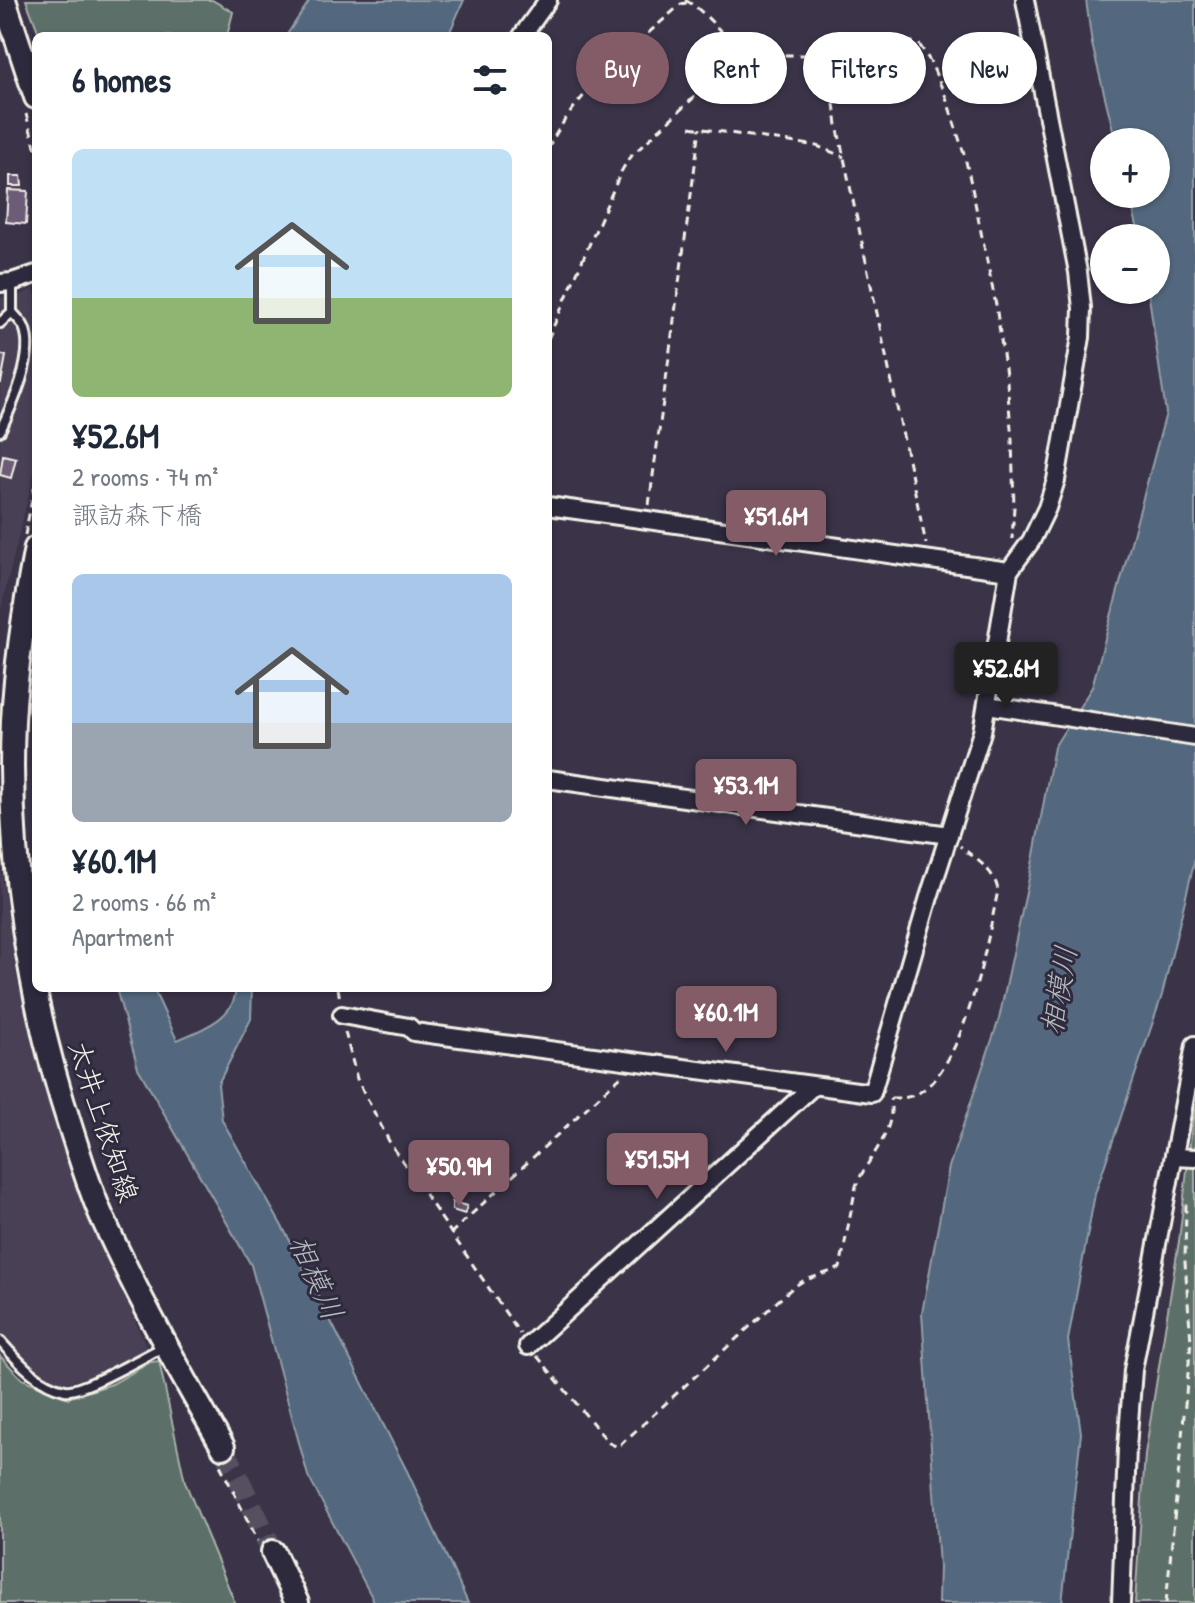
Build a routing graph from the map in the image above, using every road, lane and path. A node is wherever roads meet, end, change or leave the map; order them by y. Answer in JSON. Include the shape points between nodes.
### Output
{"nodes":[{"id":1,"x":4,"y":0,"type":"edge"},
{"id":2,"x":548,"y":0,"type":"edge"},
{"id":3,"x":1025,"y":0,"type":"edge"},
{"id":4,"x":688,"y":1,"type":"edge"},
{"id":5,"x":525,"y":32,"type":"edge"},
{"id":6,"x":718,"y":32,"type":"edge"},
{"id":7,"x":926,"y":55,"type":"edge"},
{"id":8,"x":32,"y":85,"type":"edge"},
{"id":9,"x":687,"y":104,"type":"edge"},
{"id":10,"x":835,"y":104,"type":"edge"},
{"id":11,"x":690,"y":127,"type":"dead end"},
{"id":12,"x":700,"y":128,"type":"junction"},
{"id":13,"x":552,"y":140,"type":"edge"},
{"id":14,"x":844,"y":157,"type":"junction"},
{"id":15,"x":32,"y":275,"type":"edge"},
{"id":16,"x":6,"y":282,"type":"edge"},
{"id":17,"x":12,"y":312,"type":"junction"},
{"id":18,"x":0,"y":323,"type":"edge"},
{"id":19,"x":552,"y":330,"type":"edge"},
{"id":20,"x":0,"y":431,"type":"edge"},
{"id":21,"x":552,"y":507,"type":"edge"},
{"id":22,"x":647,"y":520,"type":"junction"},
{"id":23,"x":929,"y":560,"type":"junction"},
{"id":24,"x":32,"y":571,"type":"edge"},
{"id":25,"x":1009,"y":571,"type":"junction"},
{"id":26,"x":994,"y":706,"type":"junction"},
{"id":27,"x":1195,"y":737,"type":"edge"},
{"id":28,"x":552,"y":780,"type":"edge"},
{"id":29,"x":949,"y":835,"type":"junction"},
{"id":30,"x":32,"y":970,"type":"edge"},
{"id":31,"x":37,"y":992,"type":"edge"},
{"id":32,"x":342,"y":1015,"type":"joint"},
{"id":33,"x":1195,"y":1045,"type":"edge"},
{"id":34,"x":637,"y":1062,"type":"junction"},
{"id":35,"x":813,"y":1086,"type":"junction"},
{"id":36,"x":872,"y":1093,"type":"junction"},
{"id":37,"x":890,"y":1098,"type":"junction"},
{"id":38,"x":1174,"y":1157,"type":"junction"},
{"id":39,"x":1195,"y":1158,"type":"edge"},
{"id":40,"x":1168,"y":1186,"type":"junction"},
{"id":41,"x":450,"y":1234,"type":"junction"},
{"id":42,"x":0,"y":1341,"type":"edge"},
{"id":43,"x":165,"y":1346,"type":"junction"},
{"id":44,"x":528,"y":1346,"type":"junction"},
{"id":45,"x":222,"y":1456,"type":"joint"},
{"id":46,"x":267,"y":1551,"type":"joint"},
{"id":47,"x":297,"y":1603,"type":"edge"},
{"id":48,"x":1121,"y":1603,"type":"edge"},
{"id":49,"x":1166,"y":1603,"type":"edge"}],
"edges":[{"from":1,"to":8,"type":"main road"},
{"from":2,"to":5,"type":"street"},
{"from":3,"to":25,"type":"street","via":[[1078,272],[1081,337],[1051,494],[1031,541]]},
{"from":4,"to":6,"type":"path"},
{"from":4,"to":13,"type":"path","via":[[589,90]]},
{"from":7,"to":25,"type":"path","via":[[965,157],[996,305],[1007,382],[1014,507]]},
{"from":9,"to":19,"type":"path","via":[[629,158]]},
{"from":10,"to":14,"type":"path"},
{"from":11,"to":12,"type":"path"},
{"from":12,"to":14,"type":"path","via":[[817,146]]},
{"from":12,"to":22,"type":"path"},
{"from":14,"to":23,"type":"path"},
{"from":15,"to":16,"type":"street"},
{"from":16,"to":17,"type":"lane"},
{"from":17,"to":18,"type":"lane"},
{"from":17,"to":20,"type":"lane","via":[[24,326],[27,355],[17,396]]},
{"from":21,"to":22,"type":"street"},
{"from":22,"to":23,"type":"street"},
{"from":23,"to":25,"type":"street"},
{"from":24,"to":30,"type":"main road","name":"太井上依知線","via":[[17,658],[13,724],[20,898]]},
{"from":25,"to":26,"type":"street"},
{"from":26,"to":27,"type":"street"},
{"from":26,"to":29,"type":"street"},
{"from":28,"to":29,"type":"street"},
{"from":29,"to":36,"type":"street"},
{"from":29,"to":37,"type":"path","via":[[996,878],[994,911],[970,1009],[950,1058],[923,1091]]},
{"from":31,"to":43,"type":"main road","name":"太井上依知線","via":[[78,1152],[101,1215]]},
{"from":32,"to":34,"type":"street","via":[[414,1032]]},
{"from":32,"to":41,"type":"path","via":[[350,1058],[367,1100]]},
{"from":33,"to":38,"type":"street"},
{"from":34,"to":35,"type":"street"},
{"from":34,"to":41,"type":"path"},
{"from":35,"to":36,"type":"street"},
{"from":35,"to":44,"type":"street"},
{"from":36,"to":37,"type":"path"},
{"from":37,"to":44,"type":"path","via":[[893,1113],[882,1144],[852,1200],[840,1268],[792,1288],[618,1447],[609,1443]]},
{"from":38,"to":39,"type":"street"},
{"from":38,"to":40,"type":"street"},
{"from":40,"to":48,"type":"street","via":[[1133,1370]]},
{"from":40,"to":49,"type":"path","via":[[1186,1203],[1191,1342]]},
{"from":41,"to":44,"type":"path"},
{"from":42,"to":43,"type":"lane","via":[[45,1383],[69,1391]]},
{"from":43,"to":45,"type":"main road","name":"太井上依知線"},
{"from":45,"to":46,"type":"path"},
{"from":46,"to":47,"type":"main road"}]}
